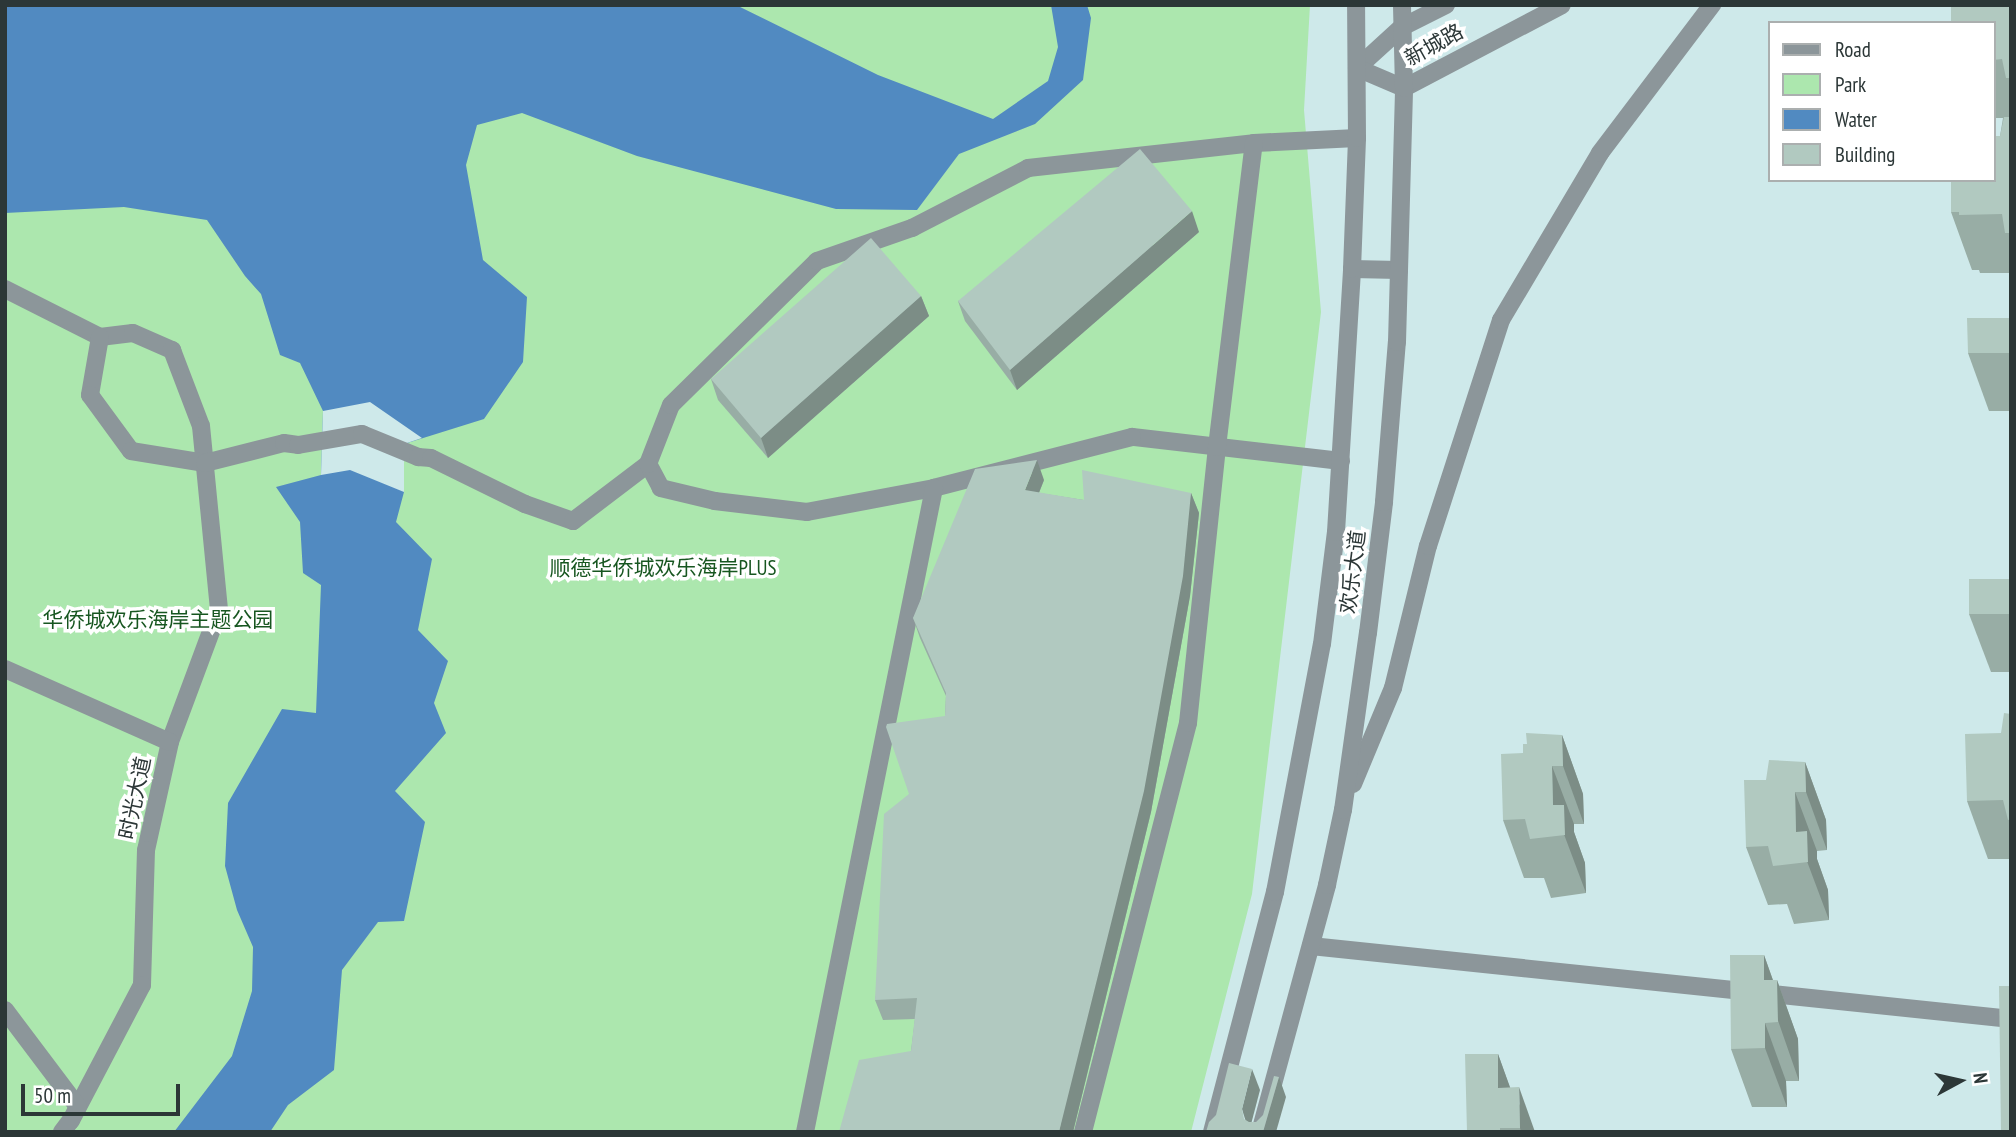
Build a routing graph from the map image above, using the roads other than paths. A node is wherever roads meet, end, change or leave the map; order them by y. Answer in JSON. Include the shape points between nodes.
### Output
{"nodes":[{"id":1,"x":1356,"y":5,"type":"edge"},
{"id":2,"x":1402,"y":5,"type":"edge"},
{"id":3,"x":1446,"y":5,"type":"edge"},
{"id":4,"x":1562,"y":5,"type":"edge"},
{"id":5,"x":1712,"y":5,"type":"edge"},
{"id":6,"x":1402,"y":27,"type":"junction"},
{"id":7,"x":1357,"y":68,"type":"junction"},
{"id":8,"x":1404,"y":88,"type":"junction"},
{"id":9,"x":1357,"y":138,"type":"junction"},
{"id":10,"x":1254,"y":143,"type":"junction"},
{"id":11,"x":1352,"y":269,"type":"junction"},
{"id":12,"x":1399,"y":270,"type":"junction"},
{"id":13,"x":5,"y":289,"type":"edge"},
{"id":14,"x":100,"y":337,"type":"junction"},
{"id":15,"x":1217,"y":447,"type":"junction"},
{"id":16,"x":1341,"y":461,"type":"junction"},
{"id":17,"x":205,"y":463,"type":"junction"},
{"id":18,"x":648,"y":464,"type":"junction"},
{"id":19,"x":934,"y":488,"type":"junction"},
{"id":20,"x":5,"y":669,"type":"edge"},
{"id":21,"x":170,"y":742,"type":"junction"},
{"id":22,"x":1343,"y":810,"type":"junction"},
{"id":23,"x":1311,"y":946,"type":"junction"},
{"id":24,"x":5,"y":1010,"type":"edge"},
{"id":25,"x":2011,"y":1019,"type":"edge"},
{"id":26,"x":73,"y":1123,"type":"edge"},
{"id":27,"x":805,"y":1132,"type":"edge"},
{"id":28,"x":1083,"y":1132,"type":"edge"},
{"id":29,"x":1212,"y":1132,"type":"edge"},
{"id":30,"x":1260,"y":1132,"type":"edge"}],
"edges":[{"from":1,"to":7,"type":"street","name":"欢乐大道"},
{"from":2,"to":6,"type":"street","name":"欢乐大道"},
{"from":3,"to":6,"type":"street","name":"新城路"},
{"from":4,"to":8,"type":"street","name":"新城路"},
{"from":5,"to":22,"type":"street","via":[[1600,153],[1501,320],[1428,546],[1393,688]]},
{"from":6,"to":7,"type":"street","name":"新城路"},
{"from":6,"to":8,"type":"street","name":"欢乐大道"},
{"from":7,"to":8,"type":"street"},
{"from":7,"to":9,"type":"street","name":"欢乐大道"},
{"from":8,"to":12,"type":"street","name":"欢乐大道"},
{"from":9,"to":10,"type":"street"},
{"from":9,"to":11,"type":"street","name":"欢乐大道"},
{"from":10,"to":15,"type":"street"},
{"from":10,"to":18,"type":"street","via":[[1028,168],[912,228],[817,261],[671,405]]},
{"from":11,"to":12,"type":"street"},
{"from":11,"to":16,"type":"street","name":"欢乐大道"},
{"from":12,"to":22,"type":"street","name":"欢乐大道","via":[[1384,502]]},
{"from":13,"to":14,"type":"street"},
{"from":14,"to":17,"type":"street","name":"时光大道","via":[[133,333],[172,350],[201,426]]},
{"from":14,"to":17,"type":"street","via":[[90,396],[131,451]]},
{"from":15,"to":16,"type":"street"},
{"from":15,"to":19,"type":"street","via":[[1132,437]]},
{"from":15,"to":28,"type":"street","via":[[1188,723]]},
{"from":16,"to":29,"type":"street","name":"欢乐大道","via":[[1322,644],[1275,892]]},
{"from":17,"to":18,"type":"street","via":[[284,443],[298,445],[362,434],[431,458],[525,504],[573,521]]},
{"from":17,"to":21,"type":"street","name":"时光大道","via":[[219,610]]},
{"from":18,"to":19,"type":"street","via":[[661,488],[715,501],[807,512]]},
{"from":19,"to":27,"type":"street"},
{"from":20,"to":21,"type":"street"},
{"from":21,"to":26,"type":"street","name":"时光大道","via":[[146,850],[142,985]]},
{"from":22,"to":23,"type":"street","name":"欢乐大道"},
{"from":23,"to":25,"type":"street"},
{"from":23,"to":30,"type":"street","name":"欢乐大道"},
{"from":24,"to":26,"type":"street"}]}
